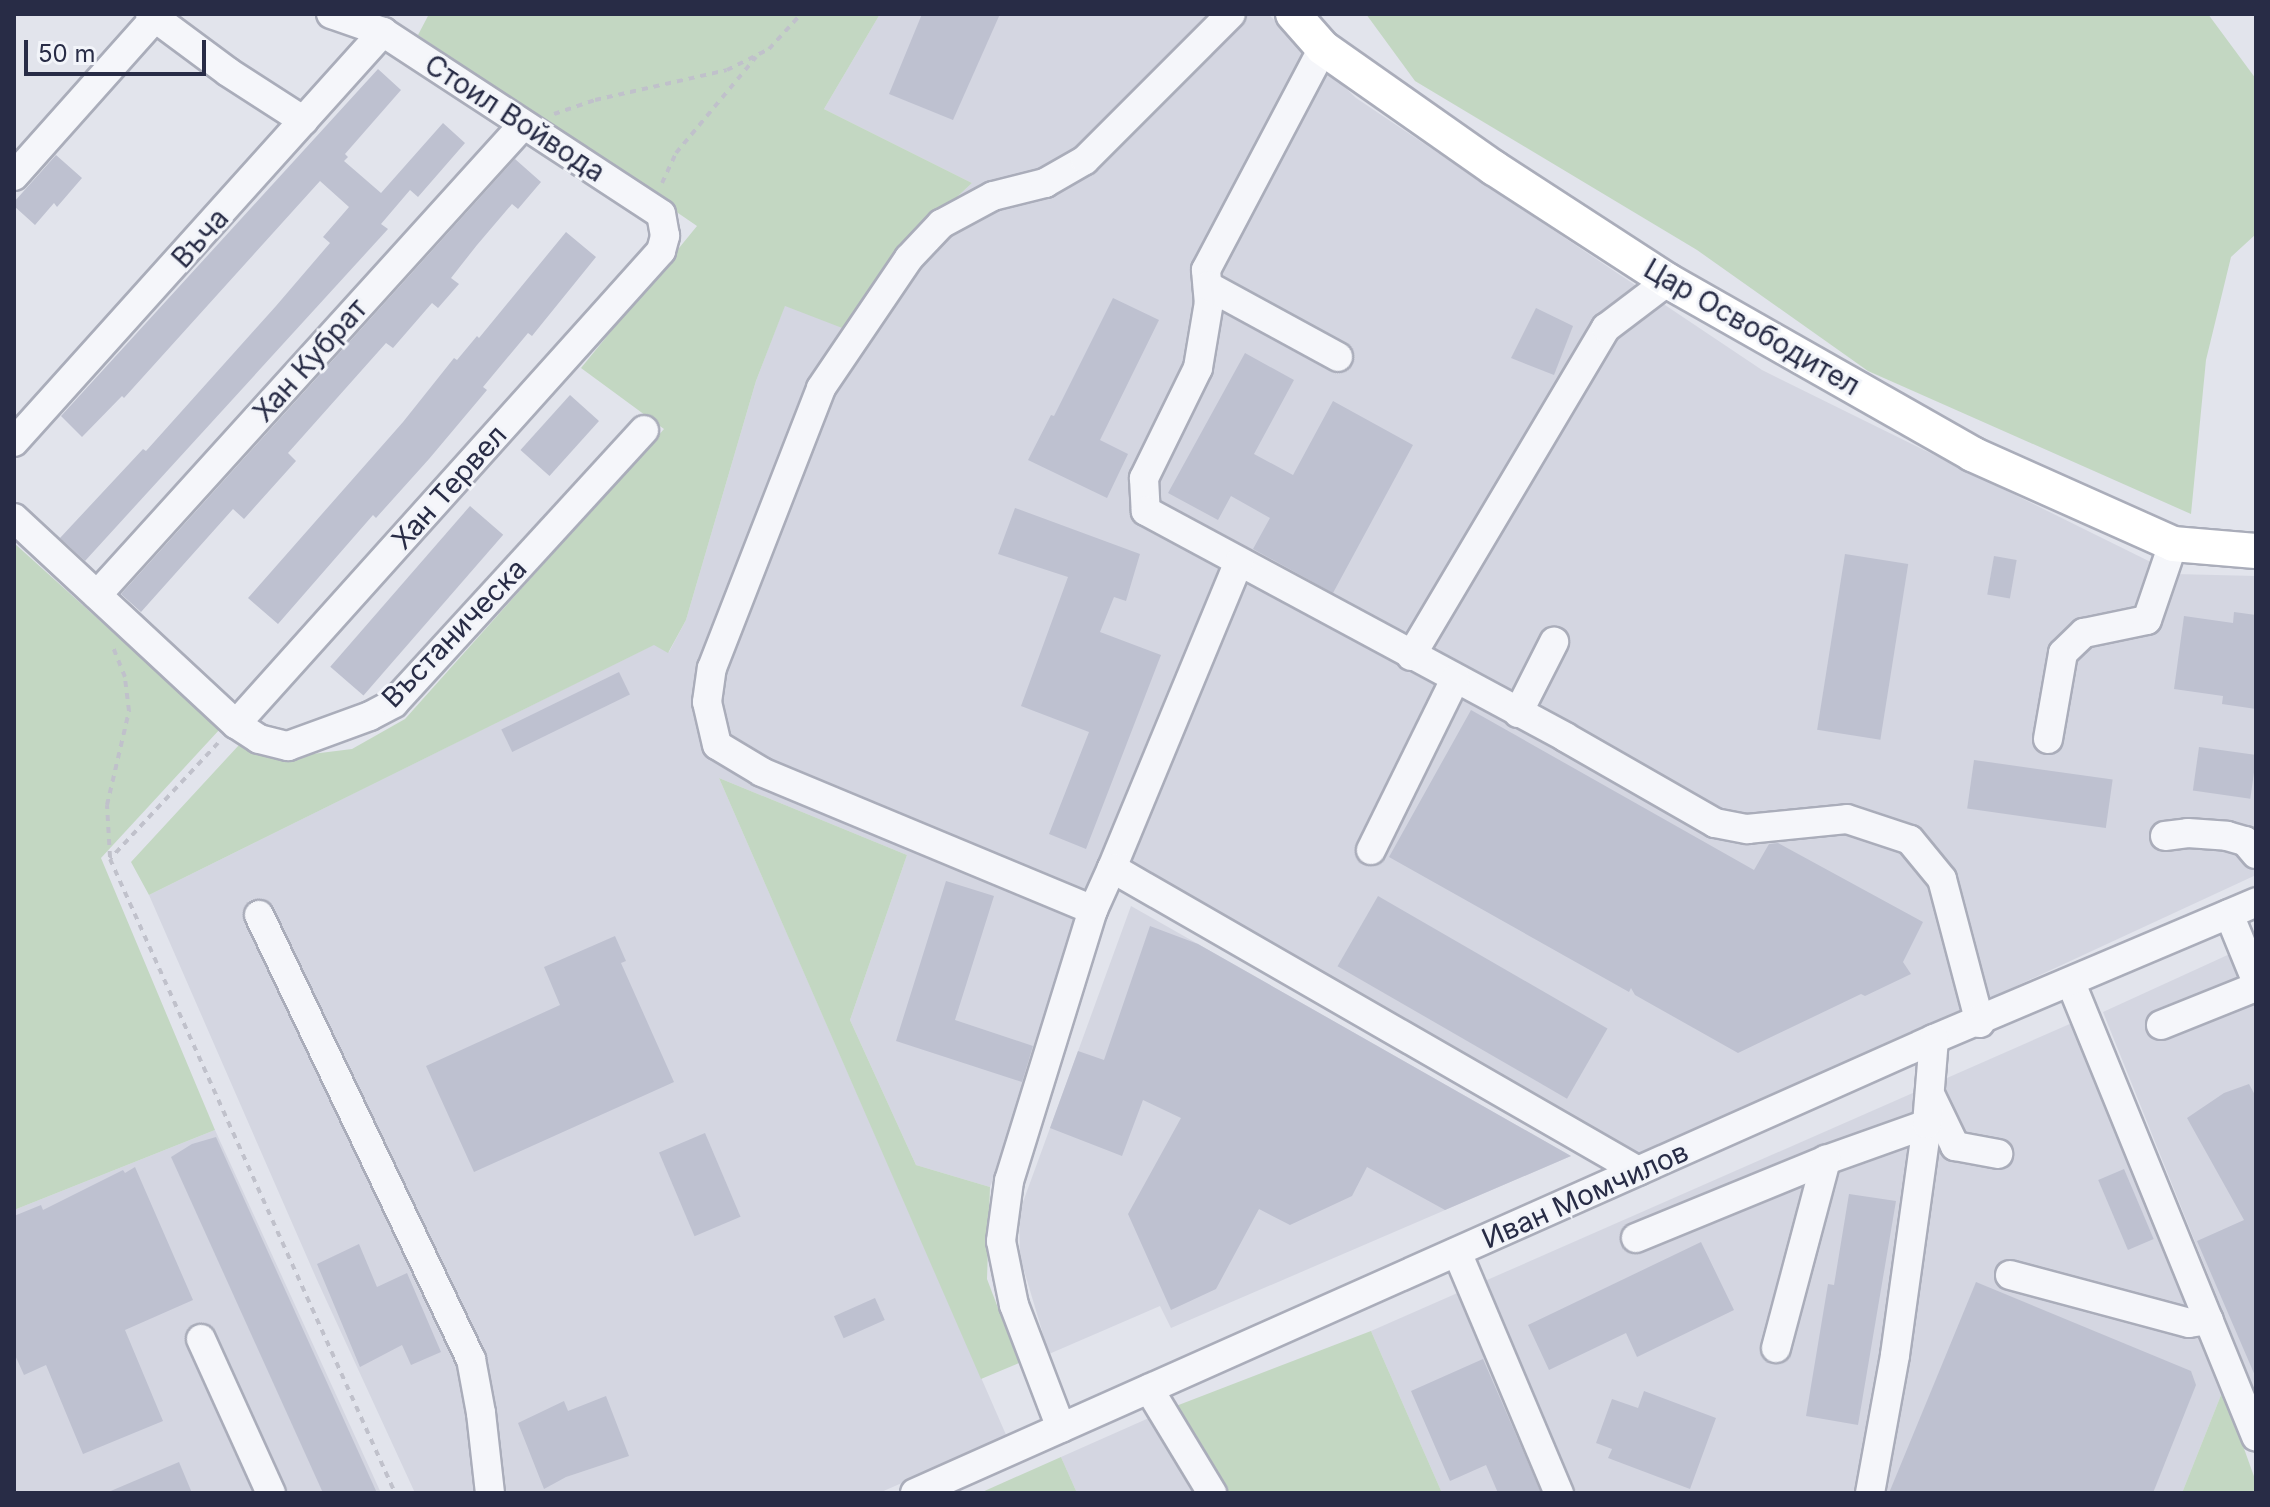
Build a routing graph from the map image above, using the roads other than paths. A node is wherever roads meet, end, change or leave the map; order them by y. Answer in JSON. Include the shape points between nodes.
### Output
{"nodes":[{"id":1,"x":331,"y":14,"type":"edge"},
{"id":2,"x":1231,"y":14,"type":"edge"},
{"id":3,"x":1293,"y":14,"type":"edge"},
{"id":4,"x":152,"y":16,"type":"edge"},
{"id":5,"x":383,"y":32,"type":"junction"},
{"id":6,"x":1323,"y":48,"type":"junction"},
{"id":7,"x":304,"y":121,"type":"junction"},
{"id":8,"x":523,"y":125,"type":"junction"},
{"id":9,"x":14,"y":176,"type":"edge"},
{"id":10,"x":661,"y":251,"type":"joint"},
{"id":11,"x":1668,"y":281,"type":"junction"},
{"id":12,"x":1208,"y":286,"type":"junction"},
{"id":13,"x":1338,"y":357,"type":"dead end"},
{"id":14,"x":644,"y":430,"type":"dead end"},
{"id":15,"x":14,"y":442,"type":"edge"},
{"id":16,"x":14,"y":518,"type":"edge"},
{"id":17,"x":2173,"y":544,"type":"junction"},
{"id":18,"x":2256,"y":551,"type":"edge"},
{"id":19,"x":1239,"y":562,"type":"junction"},
{"id":20,"x":102,"y":599,"type":"junction"},
{"id":21,"x":1554,"y":642,"type":"dead end"},
{"id":22,"x":1411,"y":656,"type":"junction"},
{"id":23,"x":1455,"y":679,"type":"junction"},
{"id":24,"x":1518,"y":713,"type":"junction"},
{"id":25,"x":236,"y":724,"type":"junction"},
{"id":26,"x":2048,"y":739,"type":"dead end"},
{"id":27,"x":2165,"y":836,"type":"dead end"},
{"id":28,"x":1371,"y":850,"type":"dead end"},
{"id":29,"x":2256,"y":854,"type":"edge"},
{"id":30,"x":1112,"y":868,"type":"junction"},
{"id":31,"x":2256,"y":902,"type":"edge"},
{"id":32,"x":1093,"y":910,"type":"junction"},
{"id":33,"x":2229,"y":914,"type":"junction"},
{"id":34,"x":259,"y":915,"type":"dead end"},
{"id":35,"x":2256,"y":980,"type":"edge"},
{"id":36,"x":2071,"y":983,"type":"junction"},
{"id":37,"x":2256,"y":987,"type":"edge"},
{"id":38,"x":1980,"y":1023,"type":"junction"},
{"id":39,"x":2161,"y":1025,"type":"dead end"},
{"id":40,"x":1934,"y":1039,"type":"junction"},
{"id":41,"x":1929,"y":1093,"type":"junction"},
{"id":42,"x":1927,"y":1124,"type":"junction"},
{"id":43,"x":1998,"y":1154,"type":"dead end"},
{"id":44,"x":1826,"y":1160,"type":"junction"},
{"id":45,"x":1638,"y":1171,"type":"junction"},
{"id":46,"x":1636,"y":1238,"type":"dead end"},
{"id":47,"x":1457,"y":1252,"type":"junction"},
{"id":48,"x":2010,"y":1275,"type":"dead end"},
{"id":49,"x":2209,"y":1320,"type":"junction"},
{"id":50,"x":201,"y":1339,"type":"dead end"},
{"id":51,"x":1776,"y":1348,"type":"dead end"},
{"id":52,"x":1149,"y":1389,"type":"junction"},
{"id":53,"x":1061,"y":1428,"type":"junction"},
{"id":54,"x":2256,"y":1437,"type":"edge"},
{"id":55,"x":271,"y":1493,"type":"edge"},
{"id":56,"x":490,"y":1493,"type":"edge"},
{"id":57,"x":915,"y":1493,"type":"edge"},
{"id":58,"x":1212,"y":1493,"type":"edge"},
{"id":59,"x":1559,"y":1493,"type":"edge"},
{"id":60,"x":1870,"y":1493,"type":"edge"}],
"edges":[{"from":1,"to":5,"type":"street","name":"Стоил Войвода"},
{"from":2,"to":32,"type":"street","via":[[1085,160],[1045,183],[993,196],[941,224],[909,258],[821,388],[712,668],[707,702],[717,745],[762,772]]},
{"from":3,"to":6,"type":"main road","name":"Цар Освободител"},
{"from":4,"to":7,"type":"street"},
{"from":4,"to":9,"type":"street"},
{"from":5,"to":7,"type":"street","name":"Въча"},
{"from":5,"to":8,"type":"street","name":"Стоил Войвода"},
{"from":6,"to":11,"type":"main road","name":"Цар Освободител"},
{"from":6,"to":12,"type":"street","via":[[1206,270]]},
{"from":7,"to":15,"type":"street","name":"Въча"},
{"from":8,"to":10,"type":"street","name":"Стоил Войвода","via":[[661,214]]},
{"from":8,"to":20,"type":"street","name":"Хан Кубрат"},
{"from":10,"to":25,"type":"street","name":"Хан Тервел"},
{"from":11,"to":17,"type":"main road","name":"Цар Освободител","via":[[1972,454]]},
{"from":11,"to":22,"type":"street","via":[[1606,328]]},
{"from":12,"to":13,"type":"street"},
{"from":12,"to":19,"type":"street","via":[[1198,368],[1144,478],[1146,511]]},
{"from":14,"to":25,"type":"street","name":"Въстаническа","via":[[394,703],[288,746],[259,739]]},
{"from":16,"to":20,"type":"street","name":"Въстаническа"},
{"from":17,"to":18,"type":"main road","name":"Цар Освободител"},
{"from":17,"to":26,"type":"street","via":[[2147,620],[2084,633],[2063,653]]},
{"from":19,"to":22,"type":"street"},
{"from":19,"to":30,"type":"street"},
{"from":20,"to":25,"type":"street","name":"Въстаническа"},
{"from":21,"to":24,"type":"street"},
{"from":22,"to":23,"type":"street"},
{"from":23,"to":24,"type":"street"},
{"from":23,"to":28,"type":"street"},
{"from":24,"to":38,"type":"street","via":[[1715,823],[1747,829],[1847,819],[1910,840],[1942,879]]},
{"from":27,"to":29,"type":"street","via":[[2227,836],[2245,841]]},
{"from":30,"to":32,"type":"street"},
{"from":30,"to":45,"type":"street"},
{"from":31,"to":33,"type":"street","name":"Иван Момчилов"},
{"from":32,"to":53,"type":"street","via":[[1009,1181],[1001,1241],[1014,1305]]},
{"from":33,"to":35,"type":"street"},
{"from":33,"to":36,"type":"street","name":"Иван Момчилов"},
{"from":34,"to":56,"type":"street","via":[[471,1359]]},
{"from":36,"to":38,"type":"street","name":"Иван Момчилов"},
{"from":36,"to":49,"type":"street"},
{"from":37,"to":39,"type":"street"},
{"from":38,"to":40,"type":"street","name":"Иван Момчилов"},
{"from":40,"to":41,"type":"street"},
{"from":40,"to":45,"type":"street","name":"Иван Момчилов"},
{"from":41,"to":42,"type":"street"},
{"from":41,"to":43,"type":"street","via":[[1955,1146]]},
{"from":42,"to":44,"type":"street"},
{"from":42,"to":60,"type":"street"},
{"from":44,"to":46,"type":"street"},
{"from":44,"to":51,"type":"street"},
{"from":45,"to":47,"type":"street","name":"Иван Момчилов"},
{"from":47,"to":52,"type":"street","name":"Иван Момчилов"},
{"from":47,"to":59,"type":"street"},
{"from":48,"to":49,"type":"street","via":[[2189,1323]]},
{"from":49,"to":54,"type":"street"},
{"from":50,"to":55,"type":"street"},
{"from":52,"to":53,"type":"street","name":"Иван Момчилов"},
{"from":52,"to":58,"type":"street"},
{"from":53,"to":57,"type":"street","name":"Иван Момчилов"}]}
